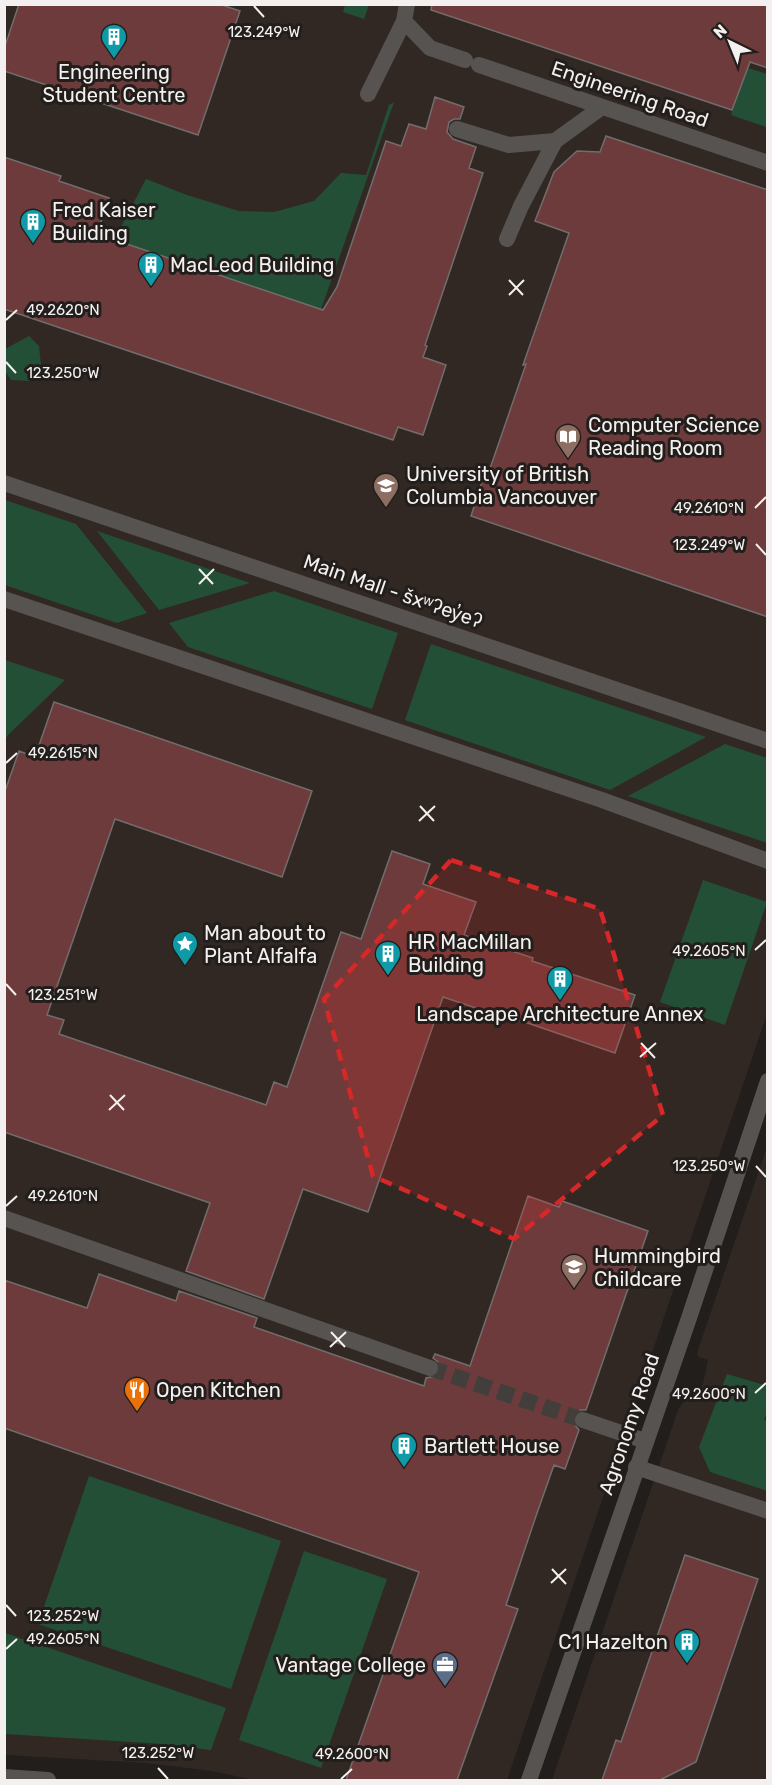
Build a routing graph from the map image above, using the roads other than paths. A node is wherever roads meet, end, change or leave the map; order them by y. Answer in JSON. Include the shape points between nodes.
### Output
{"nodes":[{"id":1,"x":406,"y":13,"type":"edge"},
{"id":2,"x":368,"y":94,"type":"dead end"},
{"id":3,"x":602,"y":106,"type":"junction"},
{"id":4,"x":457,"y":129,"type":"dead end"},
{"id":5,"x":555,"y":141,"type":"junction"},
{"id":6,"x":768,"y":163,"type":"edge"},
{"id":7,"x":507,"y":239,"type":"dead end"},
{"id":8,"x":4,"y":483,"type":"edge"},
{"id":9,"x":4,"y":599,"type":"edge"},
{"id":10,"x":768,"y":741,"type":"edge"},
{"id":11,"x":768,"y":861,"type":"edge"},
{"id":12,"x":768,"y":1081,"type":"edge"},
{"id":13,"x":4,"y":1218,"type":"edge"},
{"id":14,"x":430,"y":1368,"type":"tunnel mouth"},
{"id":15,"x":583,"y":1420,"type":"tunnel mouth"},
{"id":16,"x":645,"y":1441,"type":"junction"},
{"id":17,"x":636,"y":1467,"type":"junction"},
{"id":18,"x":768,"y":1511,"type":"edge"},
{"id":19,"x":4,"y":1777,"type":"edge"},
{"id":20,"x":48,"y":1780,"type":"edge"},
{"id":21,"x":530,"y":1780,"type":"edge"}],
"edges":[{"from":1,"to":2,"type":"street"},
{"from":1,"to":3,"type":"street","name":"Engineering Road","via":[[430,48]]},
{"from":3,"to":5,"type":"street"},
{"from":3,"to":6,"type":"street","name":"Engineering Road"},
{"from":4,"to":5,"type":"street","via":[[508,145]]},
{"from":5,"to":7,"type":"street"},
{"from":8,"to":10,"type":"street","name":"Main Mall - šxʷʔey̓eʔ"},
{"from":9,"to":11,"type":"street","via":[[417,737]]},
{"from":12,"to":16,"type":"street","name":"Agronomy Road"},
{"from":13,"to":14,"type":"street"},
{"from":15,"to":16,"type":"street"},
{"from":16,"to":17,"type":"street","name":"Agronomy Road"},
{"from":17,"to":18,"type":"street"},
{"from":17,"to":21,"type":"street","name":"Agronomy Road"},
{"from":19,"to":20,"type":"street"}]}
